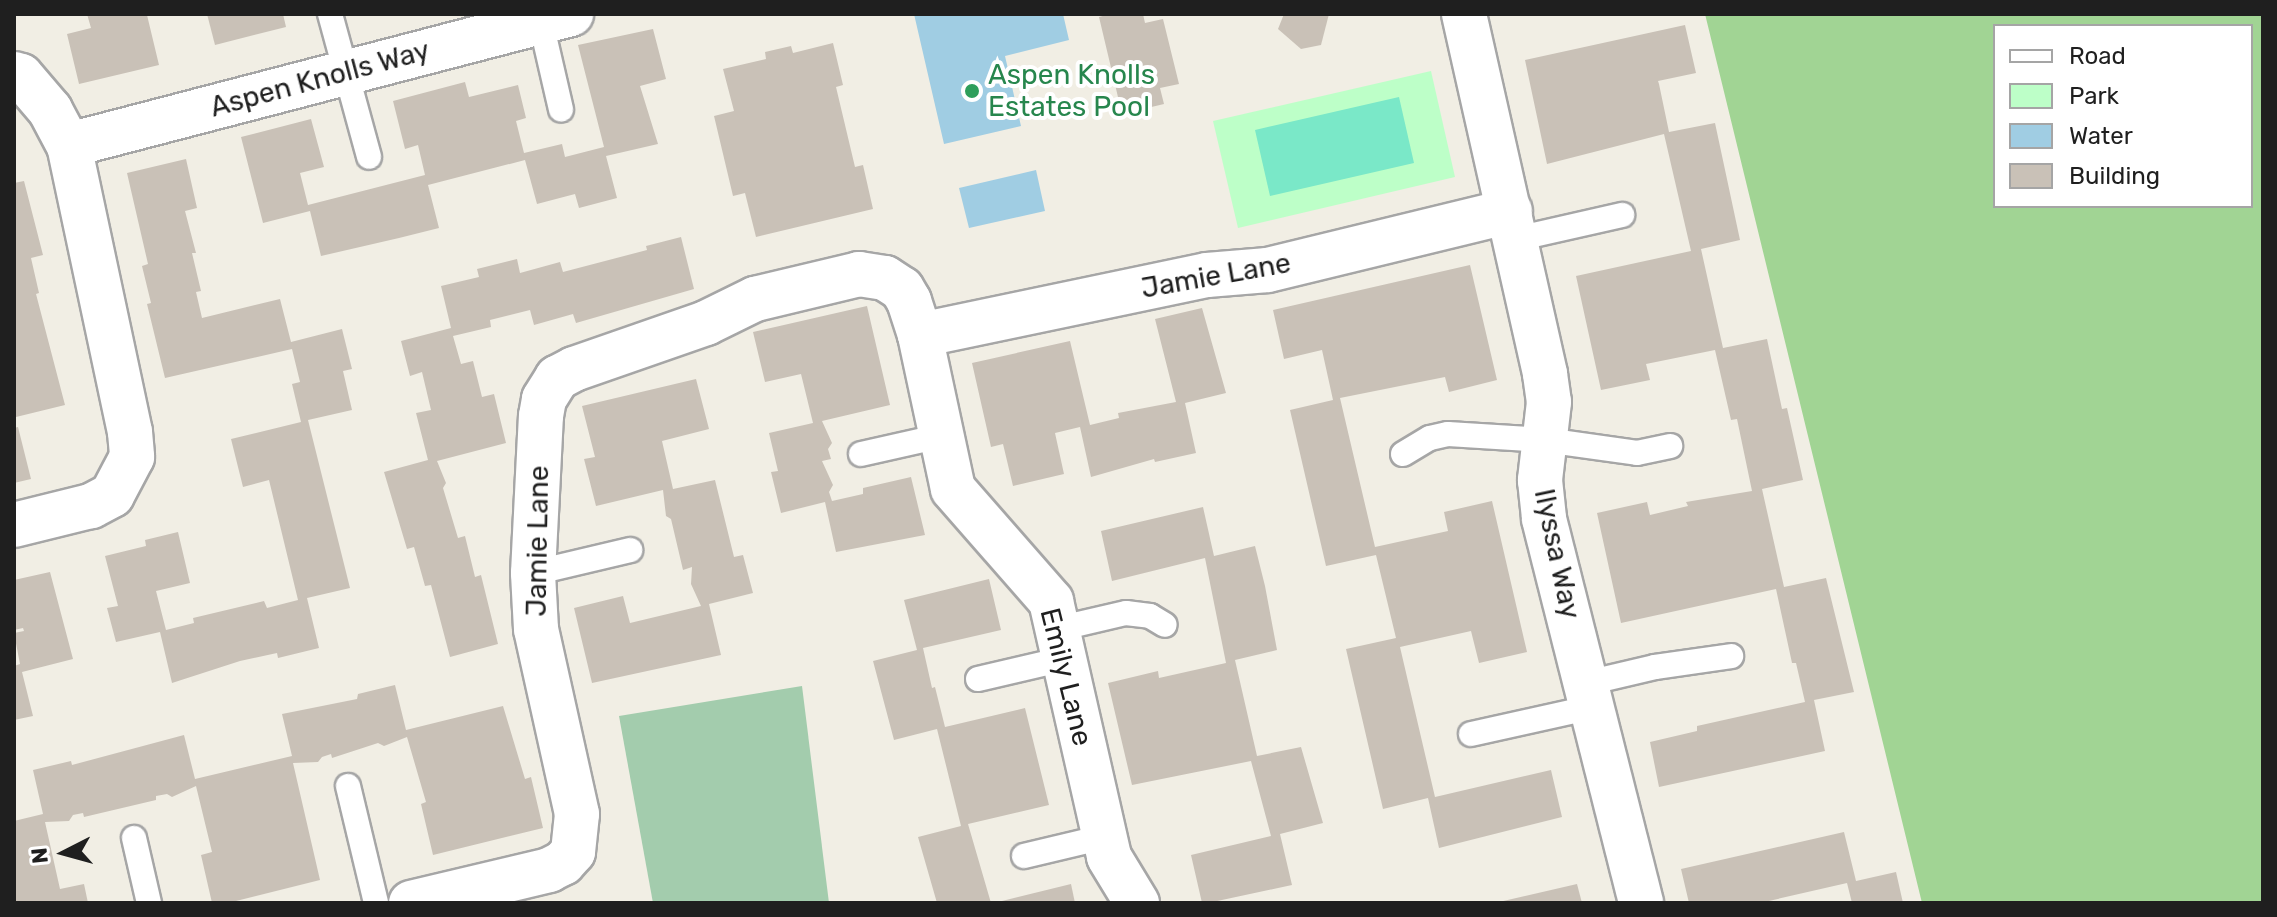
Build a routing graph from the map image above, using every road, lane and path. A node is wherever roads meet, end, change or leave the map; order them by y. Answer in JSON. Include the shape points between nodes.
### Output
{"nodes":[{"id":1,"x":330,"y":14,"type":"edge"},
{"id":2,"x":1464,"y":14,"type":"edge"},
{"id":3,"x":550,"y":17,"type":"edge"},
{"id":4,"x":346,"y":73,"type":"junction"},
{"id":5,"x":14,"y":74,"type":"edge"},
{"id":6,"x":561,"y":109,"type":"dead end"},
{"id":7,"x":69,"y":145,"type":"junction"},
{"id":8,"x":369,"y":157,"type":"dead end"},
{"id":9,"x":1622,"y":215,"type":"dead end"},
{"id":10,"x":1513,"y":225,"type":"junction"},
{"id":11,"x":859,"y":274,"type":"joint"},
{"id":12,"x":920,"y":335,"type":"junction"},
{"id":13,"x":941,"y":436,"type":"junction"},
{"id":14,"x":1545,"y":440,"type":"junction"},
{"id":15,"x":1670,"y":446,"type":"dead end"},
{"id":16,"x":861,"y":454,"type":"dead end"},
{"id":17,"x":1403,"y":454,"type":"dead end"},
{"id":18,"x":14,"y":525,"type":"edge"},
{"id":19,"x":630,"y":550,"type":"dead end"},
{"id":20,"x":533,"y":573,"type":"junction"},
{"id":21,"x":1165,"y":625,"type":"dead end"},
{"id":22,"x":1060,"y":644,"type":"junction"},
{"id":23,"x":1731,"y":656,"type":"dead end"},
{"id":24,"x":978,"y":679,"type":"dead end"},
{"id":25,"x":1590,"y":695,"type":"junction"},
{"id":26,"x":1471,"y":734,"type":"dead end"},
{"id":27,"x":348,"y":786,"type":"dead end"},
{"id":28,"x":1104,"y":837,"type":"junction"},
{"id":29,"x":134,"y":838,"type":"dead end"},
{"id":30,"x":1024,"y":856,"type":"dead end"},
{"id":31,"x":149,"y":903,"type":"edge"},
{"id":32,"x":376,"y":903,"type":"edge"},
{"id":33,"x":411,"y":903,"type":"edge"},
{"id":34,"x":1137,"y":903,"type":"edge"},
{"id":35,"x":1641,"y":903,"type":"edge"}],
"edges":[{"from":1,"to":4,"type":"lane"},
{"from":2,"to":10,"type":"street","name":"Ilyssa Way"},
{"from":3,"to":4,"type":"street","name":"Aspen Knolls Way"},
{"from":3,"to":6,"type":"lane"},
{"from":4,"to":7,"type":"street","name":"Aspen Knolls Way"},
{"from":4,"to":8,"type":"lane"},
{"from":5,"to":7,"type":"street","via":[[50,110]]},
{"from":7,"to":18,"type":"street","via":[[132,457],[112,495],[91,506]]},
{"from":9,"to":10,"type":"lane"},
{"from":10,"to":12,"type":"street","name":"Jamie Lane","via":[[1268,270],[1207,275]]},
{"from":10,"to":14,"type":"street","name":"Ilyssa Way","via":[[1545,374]]},
{"from":11,"to":12,"type":"street","name":"Emily Lane","via":[[902,289]]},
{"from":11,"to":20,"type":"street","name":"Jamie Lane","via":[[755,299],[706,323],[557,378],[541,416]]},
{"from":12,"to":13,"type":"street","name":"Emily Lane"},
{"from":13,"to":16,"type":"lane"},
{"from":13,"to":22,"type":"street","name":"Emily Lane","via":[[953,489],[1051,601]]},
{"from":14,"to":15,"type":"lane","via":[[1637,453]]},
{"from":14,"to":17,"type":"lane","via":[[1448,434]]},
{"from":14,"to":25,"type":"street","name":"Ilyssa Way","via":[[1540,480],[1544,519]]},
{"from":19,"to":20,"type":"lane"},
{"from":20,"to":33,"type":"street","name":"Jamie Lane","via":[[536,629],[577,814],[573,852],[549,870]]},
{"from":21,"to":22,"type":"lane","via":[[1150,616],[1126,613]]},
{"from":22,"to":24,"type":"lane"},
{"from":22,"to":28,"type":"street","name":"Emily Lane"},
{"from":23,"to":25,"type":"lane","via":[[1655,667]]},
{"from":25,"to":26,"type":"lane"},
{"from":25,"to":35,"type":"street","name":"Ilyssa Way"},
{"from":27,"to":32,"type":"lane"},
{"from":28,"to":30,"type":"lane"},
{"from":28,"to":34,"type":"street","name":"Emily Lane","via":[[1109,857]]},
{"from":29,"to":31,"type":"lane"}]}
